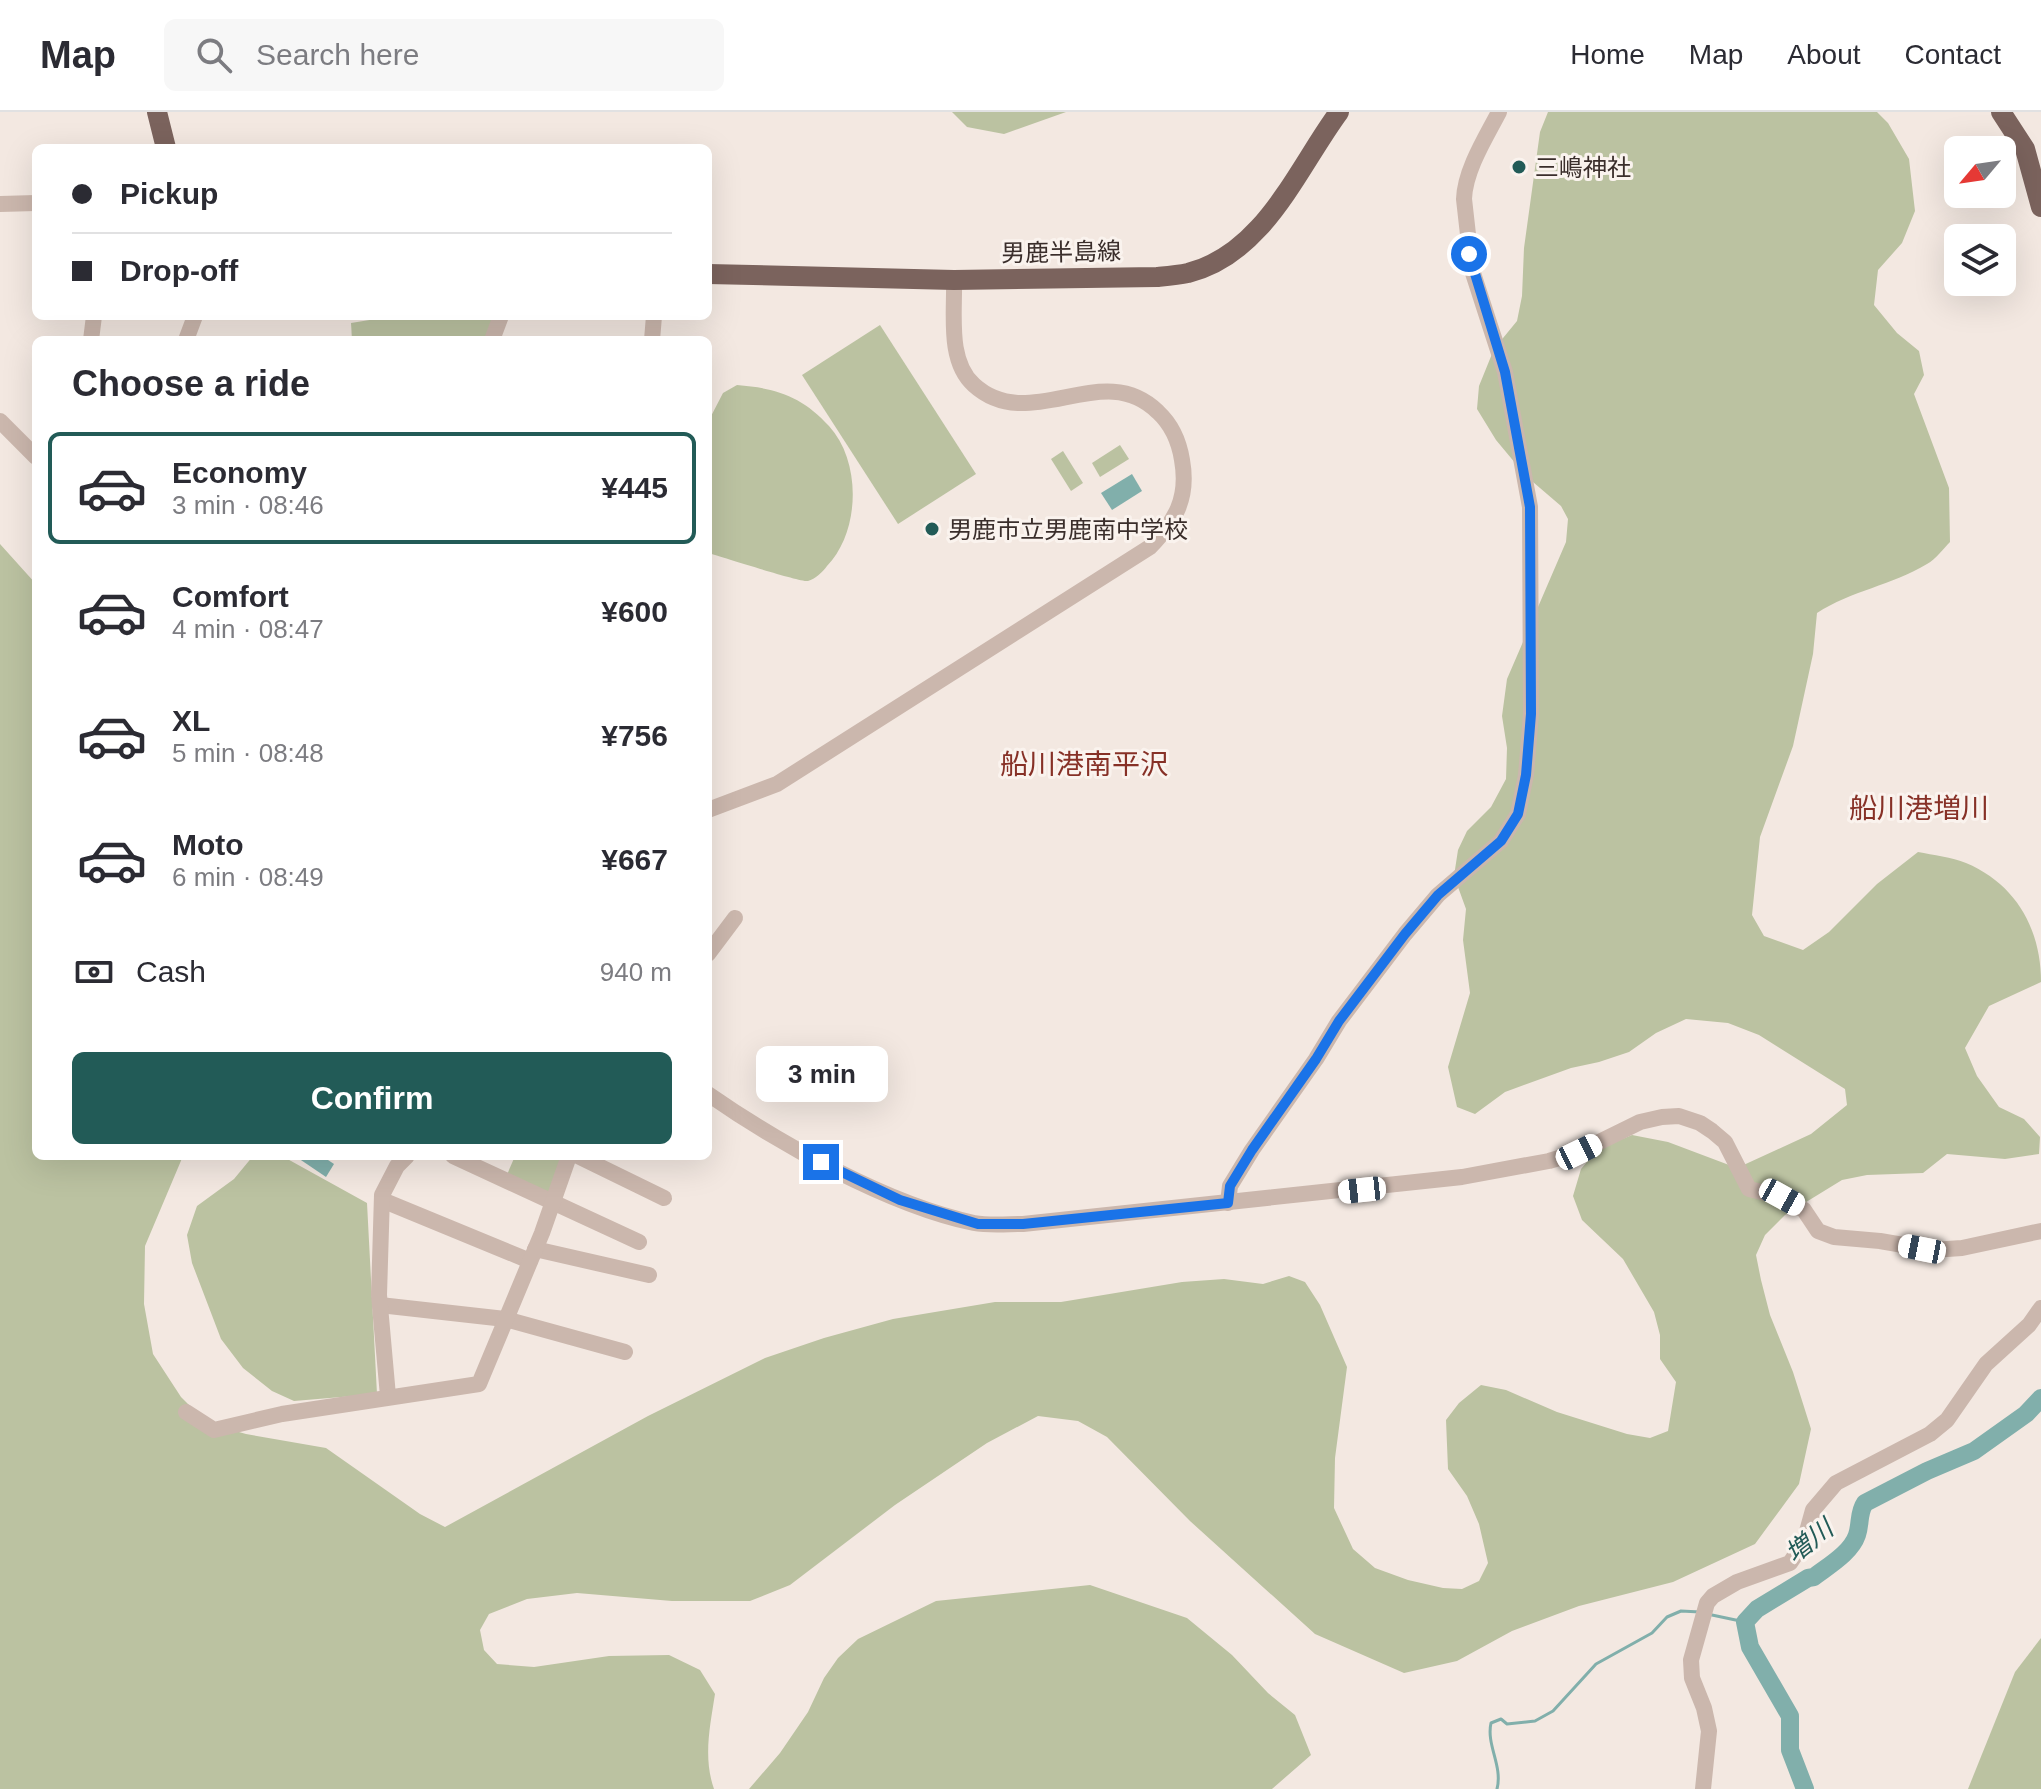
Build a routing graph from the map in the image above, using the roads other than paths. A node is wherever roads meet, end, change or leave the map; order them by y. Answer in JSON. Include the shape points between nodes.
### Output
{"nodes":[{"id":1,"x":157,"y":112,"type":"edge"},
{"id":2,"x":1339,"y":112,"type":"edge"},
{"id":3,"x":1499,"y":112,"type":"edge"},
{"id":4,"x":2001,"y":112,"type":"edge"},
{"id":5,"x":165,"y":144,"type":"edge"},
{"id":6,"x":32,"y":204,"type":"edge"},
{"id":7,"x":2041,"y":207,"type":"edge"},
{"id":8,"x":2,"y":208,"type":"edge"},
{"id":9,"x":712,"y":274,"type":"edge"},
{"id":10,"x":954,"y":280,"type":"junction"},
{"id":11,"x":0,"y":421,"type":"edge"},
{"id":12,"x":32,"y":453,"type":"edge"},
{"id":13,"x":712,"y":808,"type":"edge"},
{"id":14,"x":735,"y":918,"type":"dead end"},
{"id":15,"x":712,"y":949,"type":"edge"},
{"id":16,"x":712,"y":1097,"type":"edge"},
{"id":17,"x":462,"y":1160,"type":"edge"},
{"id":18,"x":568,"y":1160,"type":"edge"},
{"id":19,"x":586,"y":1160,"type":"edge"},
{"id":20,"x":402,"y":1161,"type":"edge"},
{"id":21,"x":664,"y":1198,"type":"dead end"},
{"id":22,"x":382,"y":1200,"type":"junction"},
{"id":23,"x":553,"y":1203,"type":"junction"},
{"id":24,"x":1228,"y":1203,"type":"junction"},
{"id":25,"x":2041,"y":1231,"type":"edge"},
{"id":26,"x":639,"y":1242,"type":"dead end"},
{"id":27,"x":533,"y":1255,"type":"junction"},
{"id":28,"x":649,"y":1275,"type":"dead end"},
{"id":29,"x":380,"y":1305,"type":"junction"},
{"id":30,"x":2041,"y":1308,"type":"edge"},
{"id":31,"x":505,"y":1319,"type":"junction"},
{"id":32,"x":625,"y":1352,"type":"dead end"},
{"id":33,"x":388,"y":1396,"type":"junction"},
{"id":34,"x":186,"y":1412,"type":"dead end"},
{"id":35,"x":1703,"y":1789,"type":"edge"}],
"edges":[{"from":1,"to":5,"type":"main road"},
{"from":2,"to":10,"type":"main road","name":"男鹿半島線","via":[[1274,209],[1240,246],[1216,261],[1157,277]]},
{"from":3,"to":24,"type":"street","via":[[1464,199],[1472,270],[1505,372],[1530,507],[1531,714],[1518,814],[1501,841],[1438,895],[1349,1008],[1252,1150],[1230,1186]]},
{"from":4,"to":7,"type":"main road","via":[[2025,149]]},
{"from":6,"to":8,"type":"street"},
{"from":9,"to":10,"type":"main road","name":"男鹿半島線"},
{"from":10,"to":13,"type":"street","via":[[958,359],[973,384],[999,401],[1018,404],[1122,391],[1162,415],[1180,448],[1184,472],[1171,525],[1150,547],[777,784]]},
{"from":11,"to":12,"type":"street"},
{"from":14,"to":15,"type":"street"},
{"from":16,"to":24,"type":"street","via":[[789,1145],[900,1200],[978,1224]]},
{"from":17,"to":23,"type":"street"},
{"from":18,"to":23,"type":"street"},
{"from":19,"to":21,"type":"street"},
{"from":20,"to":22,"type":"street"},
{"from":22,"to":27,"type":"street"},
{"from":22,"to":29,"type":"street"},
{"from":23,"to":26,"type":"street"},
{"from":23,"to":27,"type":"street"},
{"from":24,"to":25,"type":"street","via":[[1462,1177],[1549,1161],[1640,1122],[1679,1116],[1700,1123],[1725,1142],[1749,1189],[1782,1197],[1804,1210],[1818,1231],[1834,1237],[1932,1250]]},
{"from":27,"to":28,"type":"street"},
{"from":27,"to":31,"type":"street"},
{"from":29,"to":31,"type":"street"},
{"from":29,"to":33,"type":"street"},
{"from":30,"to":35,"type":"street","via":[[1986,1364],[1947,1420],[1825,1494],[1790,1563],[1737,1582],[1707,1603],[1691,1660],[1709,1731]]},
{"from":31,"to":32,"type":"street"},
{"from":31,"to":33,"type":"street","via":[[479,1384]]},
{"from":33,"to":34,"type":"street","via":[[214,1430]]}]}
